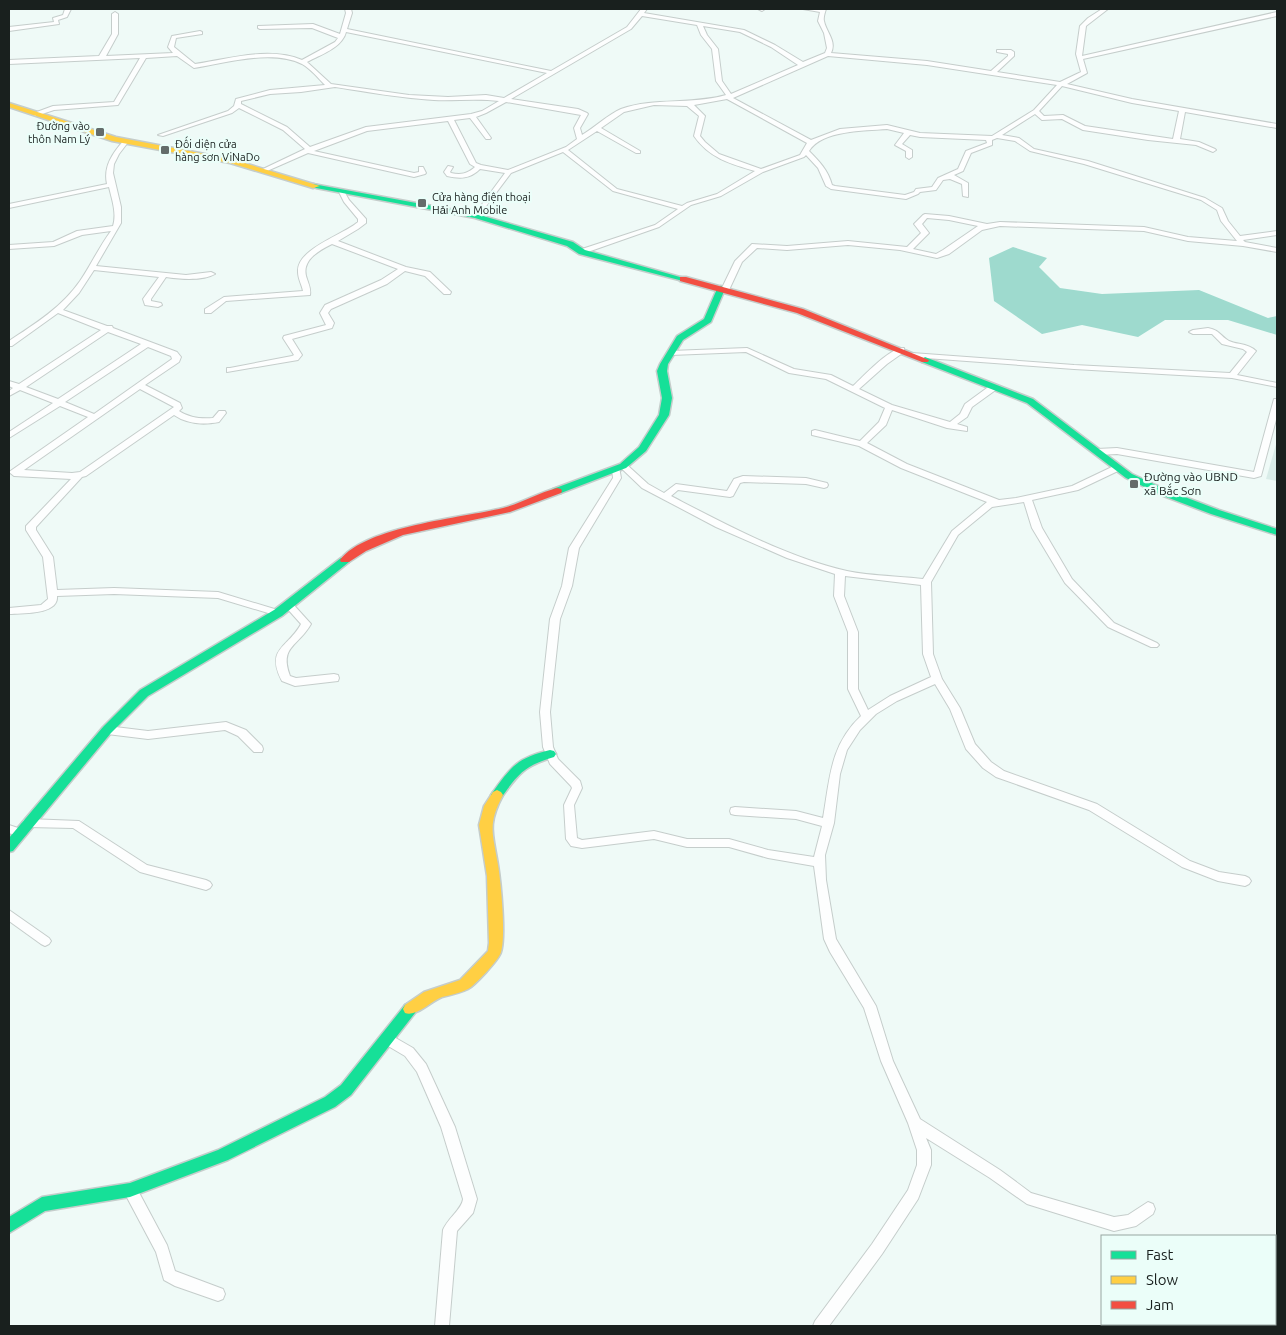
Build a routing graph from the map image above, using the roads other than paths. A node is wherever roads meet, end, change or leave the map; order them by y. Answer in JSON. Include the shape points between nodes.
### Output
{"nodes":[{"id":1,"x":68,"y":9,"type":"edge"},
{"id":2,"x":349,"y":9,"type":"edge"},
{"id":3,"x":806,"y":9,"type":"edge"},
{"id":4,"x":1105,"y":9,"type":"edge"},
{"id":5,"x":1264,"y":9,"type":"edge"},
{"id":6,"x":823,"y":10,"type":"edge"},
{"id":7,"x":643,"y":11,"type":"edge"},
{"id":8,"x":1276,"y":13,"type":"edge"},
{"id":9,"x":116,"y":14,"type":"dead end"},
{"id":10,"x":700,"y":24,"type":"junction"},
{"id":11,"x":260,"y":27,"type":"dead end"},
{"id":12,"x":9,"y":30,"type":"edge"},
{"id":13,"x":344,"y":30,"type":"junction"},
{"id":14,"x":200,"y":33,"type":"dead end"},
{"id":15,"x":342,"y":37,"type":"junction"},
{"id":16,"x":1000,"y":51,"type":"dead end"},
{"id":17,"x":178,"y":54,"type":"junction"},
{"id":18,"x":827,"y":54,"type":"junction"},
{"id":19,"x":144,"y":56,"type":"junction"},
{"id":20,"x":102,"y":57,"type":"junction"},
{"id":21,"x":1080,"y":58,"type":"junction"},
{"id":22,"x":9,"y":62,"type":"edge"},
{"id":23,"x":303,"y":62,"type":"junction"},
{"id":24,"x":803,"y":65,"type":"junction"},
{"id":25,"x":550,"y":72,"type":"junction"},
{"id":26,"x":992,"y":74,"type":"junction"},
{"id":27,"x":1061,"y":84,"type":"junction"},
{"id":28,"x":329,"y":85,"type":"junction"},
{"id":29,"x":728,"y":97,"type":"junction"},
{"id":30,"x":502,"y":100,"type":"junction"},
{"id":31,"x":689,"y":104,"type":"junction"},
{"id":32,"x":9,"y":105,"type":"edge"},
{"id":33,"x":238,"y":105,"type":"junction"},
{"id":34,"x":1182,"y":110,"type":"junction"},
{"id":35,"x":1036,"y":111,"type":"junction"},
{"id":36,"x":36,"y":114,"type":"junction"},
{"id":37,"x":472,"y":116,"type":"junction"},
{"id":38,"x":450,"y":119,"type":"junction"},
{"id":39,"x":1277,"y":126,"type":"edge"},
{"id":40,"x":596,"y":128,"type":"junction"},
{"id":41,"x":908,"y":133,"type":"junction"},
{"id":42,"x":161,"y":135,"type":"dead end"},
{"id":43,"x":997,"y":136,"type":"junction"},
{"id":44,"x":488,"y":138,"type":"dead end"},
{"id":45,"x":580,"y":138,"type":"junction"},
{"id":46,"x":989,"y":139,"type":"junction"},
{"id":47,"x":126,"y":141,"type":"junction"},
{"id":48,"x":811,"y":142,"type":"junction"},
{"id":49,"x":1176,"y":142,"type":"junction"},
{"id":50,"x":308,"y":150,"type":"junction"},
{"id":51,"x":564,"y":150,"type":"junction"},
{"id":52,"x":1213,"y":150,"type":"dead end"},
{"id":53,"x":638,"y":152,"type":"dead end"},
{"id":54,"x":806,"y":152,"type":"junction"},
{"id":55,"x":909,"y":157,"type":"dead end"},
{"id":56,"x":450,"y":167,"type":"dead end"},
{"id":57,"x":478,"y":167,"type":"junction"},
{"id":58,"x":420,"y":168,"type":"dead end"},
{"id":59,"x":265,"y":170,"type":"junction"},
{"id":60,"x":761,"y":171,"type":"junction"},
{"id":61,"x":509,"y":172,"type":"junction"},
{"id":62,"x":948,"y":176,"type":"junction"},
{"id":63,"x":110,"y":185,"type":"junction"},
{"id":64,"x":342,"y":192,"type":"junction"},
{"id":65,"x":966,"y":196,"type":"dead end"},
{"id":66,"x":9,"y":206,"type":"edge"},
{"id":67,"x":683,"y":208,"type":"junction"},
{"id":68,"x":476,"y":216,"type":"junction"},
{"id":69,"x":985,"y":226,"type":"junction"},
{"id":70,"x":116,"y":228,"type":"junction"},
{"id":71,"x":1277,"y":233,"type":"edge"},
{"id":72,"x":332,"y":241,"type":"junction"},
{"id":73,"x":1241,"y":241,"type":"junction"},
{"id":74,"x":9,"y":248,"type":"edge"},
{"id":75,"x":908,"y":250,"type":"junction"},
{"id":76,"x":1277,"y":250,"type":"edge"},
{"id":77,"x":582,"y":252,"type":"junction"},
{"id":78,"x":91,"y":268,"type":"junction"},
{"id":79,"x":404,"y":269,"type":"junction"},
{"id":80,"x":211,"y":274,"type":"dead end"},
{"id":81,"x":164,"y":275,"type":"junction"},
{"id":82,"x":723,"y":290,"type":"junction"},
{"id":83,"x":447,"y":292,"type":"dead end"},
{"id":84,"x":158,"y":305,"type":"dead end"},
{"id":85,"x":59,"y":311,"type":"junction"},
{"id":86,"x":208,"y":311,"type":"dead end"},
{"id":87,"x":109,"y":328,"type":"junction"},
{"id":88,"x":1193,"y":332,"type":"dead end"},
{"id":89,"x":148,"y":343,"type":"junction"},
{"id":90,"x":9,"y":344,"type":"edge"},
{"id":91,"x":907,"y":352,"type":"junction"},
{"id":92,"x":671,"y":353,"type":"junction"},
{"id":93,"x":230,"y":370,"type":"dead end"},
{"id":94,"x":1232,"y":376,"type":"junction"},
{"id":95,"x":9,"y":382,"type":"edge"},
{"id":96,"x":1277,"y":385,"type":"edge"},
{"id":97,"x":140,"y":386,"type":"junction"},
{"id":98,"x":20,"y":387,"type":"junction"},
{"id":99,"x":994,"y":387,"type":"junction"},
{"id":100,"x":854,"y":390,"type":"junction"},
{"id":101,"x":9,"y":394,"type":"edge"},
{"id":102,"x":1277,"y":401,"type":"edge"},
{"id":103,"x":59,"y":402,"type":"junction"},
{"id":104,"x":889,"y":407,"type":"junction"},
{"id":105,"x":174,"y":412,"type":"junction"},
{"id":106,"x":222,"y":413,"type":"dead end"},
{"id":107,"x":95,"y":417,"type":"junction"},
{"id":108,"x":950,"y":426,"type":"junction"},
{"id":109,"x":964,"y":429,"type":"dead end"},
{"id":110,"x":815,"y":433,"type":"dead end"},
{"id":111,"x":9,"y":436,"type":"edge"},
{"id":112,"x":862,"y":444,"type":"junction"},
{"id":113,"x":1097,"y":452,"type":"junction"},
{"id":114,"x":619,"y":468,"type":"junction"},
{"id":115,"x":1117,"y":468,"type":"junction"},
{"id":116,"x":11,"y":472,"type":"edge"},
{"id":117,"x":78,"y":476,"type":"junction"},
{"id":118,"x":824,"y":485,"type":"dead end"},
{"id":119,"x":664,"y":497,"type":"junction"},
{"id":120,"x":1027,"y":499,"type":"junction"},
{"id":121,"x":996,"y":502,"type":"junction"},
{"id":122,"x":1277,"y":532,"type":"edge"},
{"id":123,"x":840,"y":573,"type":"junction"},
{"id":124,"x":926,"y":582,"type":"junction"},
{"id":125,"x":52,"y":593,"type":"junction"},
{"id":126,"x":289,"y":605,"type":"junction"},
{"id":127,"x":9,"y":611,"type":"edge"},
{"id":128,"x":278,"y":613,"type":"junction"},
{"id":129,"x":1154,"y":645,"type":"dead end"},
{"id":130,"x":334,"y":678,"type":"dead end"},
{"id":131,"x":937,"y":679,"type":"junction"},
{"id":132,"x":867,"y":716,"type":"junction"},
{"id":133,"x":107,"y":730,"type":"junction"},
{"id":134,"x":258,"y":749,"type":"dead end"},
{"id":135,"x":550,"y":754,"type":"junction"},
{"id":136,"x":735,"y":810,"type":"dead end"},
{"id":137,"x":828,"y":823,"type":"junction"},
{"id":138,"x":19,"y":828,"type":"edge"},
{"id":139,"x":9,"y":846,"type":"edge"},
{"id":140,"x":819,"y":862,"type":"junction"},
{"id":141,"x":1244,"y":881,"type":"dead end"},
{"id":142,"x":206,"y":885,"type":"dead end"},
{"id":143,"x":9,"y":915,"type":"edge"},
{"id":144,"x":45,"y":941,"type":"dead end"},
{"id":145,"x":387,"y":1039,"type":"junction"},
{"id":146,"x":915,"y":1123,"type":"junction"},
{"id":147,"x":130,"y":1190,"type":"junction"},
{"id":148,"x":1148,"y":1209,"type":"dead end"},
{"id":149,"x":9,"y":1226,"type":"edge"},
{"id":150,"x":218,"y":1294,"type":"dead end"},
{"id":151,"x":442,"y":1326,"type":"edge"},
{"id":152,"x":820,"y":1326,"type":"edge"}],
"edges":[{"from":1,"to":12,"type":"street","via":[[65,16],[55,19],[57,22]]},
{"from":2,"to":13,"type":"street"},
{"from":3,"to":6,"type":"street"},
{"from":4,"to":21,"type":"street","via":[[1084,24]]},
{"from":5,"to":8,"type":"street"},
{"from":6,"to":18,"type":"street","via":[[821,21],[830,48]]},
{"from":7,"to":10,"type":"street"},
{"from":7,"to":25,"type":"street","via":[[629,28]]},
{"from":8,"to":21,"type":"street","via":[[1254,21]]},
{"from":9,"to":20,"type":"street","via":[[114,34]]},
{"from":10,"to":24,"type":"street","via":[[757,36]]},
{"from":10,"to":29,"type":"street","via":[[714,48],[719,81]]},
{"from":11,"to":15,"type":"street","via":[[313,26]]},
{"from":13,"to":15,"type":"street"},
{"from":13,"to":25,"type":"street"},
{"from":14,"to":17,"type":"street","via":[[174,37],[171,47]]},
{"from":15,"to":23,"type":"street"},
{"from":16,"to":26,"type":"street","via":[[1011,52],[1011,56]]},
{"from":17,"to":19,"type":"street"},
{"from":17,"to":23,"type":"street","via":[[194,66],[265,56]]},
{"from":18,"to":24,"type":"street"},
{"from":18,"to":26,"type":"street","via":[[918,62]]},
{"from":19,"to":20,"type":"street"},
{"from":19,"to":36,"type":"street","via":[[116,104],[53,108]]},
{"from":20,"to":22,"type":"street"},
{"from":21,"to":27,"type":"street","via":[[1085,72]]},
{"from":23,"to":28,"type":"street"},
{"from":24,"to":29,"type":"street"},
{"from":25,"to":30,"type":"street"},
{"from":26,"to":27,"type":"street"},
{"from":27,"to":34,"type":"street"},
{"from":27,"to":35,"type":"street"},
{"from":28,"to":30,"type":"street","via":[[357,86],[418,98]]},
{"from":28,"to":33,"type":"street","via":[[257,94],[238,100]]},
{"from":29,"to":31,"type":"street"},
{"from":29,"to":48,"type":"street"},
{"from":30,"to":37,"type":"street"},
{"from":30,"to":45,"type":"street","via":[[583,113],[585,116],[577,128]]},
{"from":31,"to":40,"type":"street","via":[[662,102],[641,105],[622,111]]},
{"from":31,"to":60,"type":"street","via":[[702,116],[697,130],[705,148]]},
{"from":32,"to":36,"type":"street"},
{"from":33,"to":42,"type":"street","via":[[230,112]]},
{"from":33,"to":50,"type":"street","via":[[284,125]]},
{"from":34,"to":39,"type":"street"},
{"from":34,"to":49,"type":"street"},
{"from":35,"to":43,"type":"street"},
{"from":35,"to":49,"type":"street","via":[[1042,118],[1063,117],[1083,128]]},
{"from":36,"to":47,"type":"street"},
{"from":37,"to":38,"type":"street"},
{"from":37,"to":44,"type":"street"},
{"from":38,"to":50,"type":"street","via":[[366,129]]},
{"from":38,"to":57,"type":"street","via":[[471,161]]},
{"from":40,"to":45,"type":"street"},
{"from":40,"to":53,"type":"street"},
{"from":41,"to":46,"type":"street"},
{"from":41,"to":48,"type":"street","via":[[887,128],[855,128]]},
{"from":41,"to":55,"type":"street","via":[[898,145],[910,150]]},
{"from":43,"to":46,"type":"street"},
{"from":43,"to":73,"type":"street","via":[[1017,139],[1032,150],[1086,162],[1203,198],[1217,206]]},
{"from":45,"to":51,"type":"street"},
{"from":46,"to":62,"type":"street","via":[[990,144],[968,152],[961,170]]},
{"from":47,"to":59,"type":"street"},
{"from":47,"to":63,"type":"street","via":[[112,161],[108,178]]},
{"from":48,"to":54,"type":"street"},
{"from":49,"to":52,"type":"street","via":[[1197,143]]},
{"from":50,"to":58,"type":"street","via":[[414,175],[422,173]]},
{"from":50,"to":59,"type":"street"},
{"from":51,"to":61,"type":"street"},
{"from":51,"to":67,"type":"street","via":[[615,190]]},
{"from":54,"to":60,"type":"street"},
{"from":54,"to":62,"type":"street","via":[[822,166],[828,186],[833,188],[906,197],[918,190],[934,189],[940,179]]},
{"from":56,"to":57,"type":"street","via":[[449,175],[465,178]]},
{"from":57,"to":61,"type":"street"},
{"from":59,"to":64,"type":"street"},
{"from":60,"to":67,"type":"street","via":[[724,193]]},
{"from":61,"to":68,"type":"street"},
{"from":62,"to":65,"type":"street","via":[[964,183]]},
{"from":63,"to":66,"type":"street"},
{"from":63,"to":70,"type":"street","via":[[119,217]]},
{"from":64,"to":68,"type":"street"},
{"from":64,"to":72,"type":"street","via":[[362,222]]},
{"from":67,"to":77,"type":"street","via":[[651,228]]},
{"from":68,"to":77,"type":"street","via":[[570,244]]},
{"from":69,"to":73,"type":"street","via":[[1144,229],[1188,240]]},
{"from":69,"to":75,"type":"street","via":[[942,254],[925,255]]},
{"from":69,"to":75,"type":"street","via":[[924,216],[918,224],[925,233]]},
{"from":70,"to":74,"type":"street","via":[[80,233],[54,244]]},
{"from":70,"to":78,"type":"street"},
{"from":71,"to":73,"type":"street"},
{"from":72,"to":79,"type":"street"},
{"from":72,"to":86,"type":"street","via":[[303,264],[301,270],[307,293],[224,299]]},
{"from":73,"to":76,"type":"street"},
{"from":75,"to":82,"type":"street","via":[[840,243],[787,248],[755,246],[739,262]]},
{"from":77,"to":82,"type":"street"},
{"from":78,"to":81,"type":"street"},
{"from":78,"to":85,"type":"street","via":[[78,290]]},
{"from":79,"to":83,"type":"street","via":[[431,277]]},
{"from":79,"to":93,"type":"street","via":[[384,282],[328,307],[324,312],[329,326],[287,338],[298,355],[295,358]]},
{"from":80,"to":81,"type":"street"},
{"from":81,"to":84,"type":"street","via":[[146,299],[148,303]]},
{"from":82,"to":91,"type":"street","via":[[800,311]]},
{"from":82,"to":92,"type":"street","via":[[708,320],[680,338]]},
{"from":85,"to":87,"type":"street"},
{"from":85,"to":90,"type":"street"},
{"from":87,"to":89,"type":"street"},
{"from":87,"to":98,"type":"street"},
{"from":88,"to":94,"type":"street","via":[[1216,332],[1225,342],[1252,351]]},
{"from":89,"to":97,"type":"street","via":[[177,357]]},
{"from":89,"to":103,"type":"street"},
{"from":91,"to":94,"type":"street","via":[[1074,367]]},
{"from":91,"to":99,"type":"street"},
{"from":91,"to":100,"type":"street","via":[[884,362]]},
{"from":92,"to":100,"type":"street","via":[[747,350],[786,369],[822,375]]},
{"from":92,"to":114,"type":"street","via":[[662,368],[667,398],[664,415],[643,448]]},
{"from":94,"to":96,"type":"street"},
{"from":95,"to":98,"type":"street"},
{"from":97,"to":105,"type":"street","via":[[177,405]]},
{"from":97,"to":107,"type":"street"},
{"from":98,"to":101,"type":"street"},
{"from":98,"to":103,"type":"street"},
{"from":99,"to":108,"type":"street","via":[[968,406],[964,415]]},
{"from":99,"to":113,"type":"street","via":[[1038,405]]},
{"from":100,"to":104,"type":"street"},
{"from":102,"to":113,"type":"street","via":[[1258,474],[1117,451]]},
{"from":103,"to":107,"type":"street"},
{"from":103,"to":111,"type":"street"},
{"from":104,"to":108,"type":"street"},
{"from":104,"to":112,"type":"street","via":[[880,426]]},
{"from":105,"to":106,"type":"street","via":[[203,421],[216,420]]},
{"from":105,"to":117,"type":"street","via":[[89,472]]},
{"from":107,"to":116,"type":"street"},
{"from":108,"to":109,"type":"street"},
{"from":110,"to":112,"type":"street"},
{"from":112,"to":121,"type":"street","via":[[904,466]]},
{"from":113,"to":115,"type":"street"},
{"from":114,"to":119,"type":"street"},
{"from":114,"to":126,"type":"street","via":[[501,512],[410,528],[384,536],[358,550]]},
{"from":114,"to":135,"type":"street","via":[[617,478],[574,548],[568,586],[555,619],[545,712]]},
{"from":115,"to":120,"type":"street","via":[[1075,488]]},
{"from":115,"to":122,"type":"street","via":[[1166,493]]},
{"from":116,"to":117,"type":"street"},
{"from":117,"to":125,"type":"street","via":[[31,526],[48,557]]},
{"from":118,"to":119,"type":"street","via":[[806,481],[743,479],[737,481],[730,494],[676,487]]},
{"from":119,"to":123,"type":"street","via":[[790,556]]},
{"from":120,"to":121,"type":"street"},
{"from":120,"to":129,"type":"street","via":[[1037,528],[1068,581],[1111,625]]},
{"from":121,"to":124,"type":"street","via":[[984,507],[955,533]]},
{"from":123,"to":124,"type":"street"},
{"from":123,"to":132,"type":"street","via":[[839,596],[853,632],[853,689]]},
{"from":124,"to":131,"type":"street","via":[[928,654]]},
{"from":125,"to":127,"type":"street","via":[[53,600],[44,608]]},
{"from":125,"to":128,"type":"street","via":[[114,591],[218,595]]},
{"from":126,"to":128,"type":"street"},
{"from":126,"to":130,"type":"street","via":[[306,624],[280,653],[279,661],[286,678],[295,682]]},
{"from":128,"to":133,"type":"street","via":[[154,686]]},
{"from":131,"to":132,"type":"street"},
{"from":131,"to":141,"type":"street","via":[[955,708],[970,746],[986,765],[1000,774],[1093,807],[1186,864],[1218,876]]},
{"from":132,"to":137,"type":"street","via":[[850,734],[835,768]]},
{"from":133,"to":134,"type":"street","via":[[142,735],[226,726],[242,732]]},
{"from":133,"to":138,"type":"street"},
{"from":135,"to":140,"type":"street","via":[[577,788],[569,804],[575,843],[654,836],[686,843],[729,843],[768,854]]},
{"from":135,"to":145,"type":"street","via":[[518,766],[488,808],[484,838],[493,874],[494,953],[465,984],[420,1000]]},
{"from":136,"to":137,"type":"street","via":[[796,815]]},
{"from":137,"to":140,"type":"street"},
{"from":138,"to":139,"type":"street"},
{"from":138,"to":142,"type":"street","via":[[75,824],[144,869]]},
{"from":140,"to":146,"type":"street","via":[[834,948],[870,1006],[887,1061]]},
{"from":143,"to":144,"type":"street"},
{"from":145,"to":147,"type":"street","via":[[346,1090],[330,1102],[223,1155]]},
{"from":145,"to":151,"type":"street","via":[[409,1052],[422,1068],[448,1127],[470,1199],[468,1211],[456,1220],[450,1230]]},
{"from":146,"to":148,"type":"street","via":[[1027,1198],[1114,1224],[1130,1222]]},
{"from":146,"to":152,"type":"street","via":[[924,1150],[920,1179],[877,1249]]},
{"from":147,"to":149,"type":"street","via":[[42,1204]]},
{"from":147,"to":150,"type":"street","via":[[162,1250],[169,1275]]}]}
